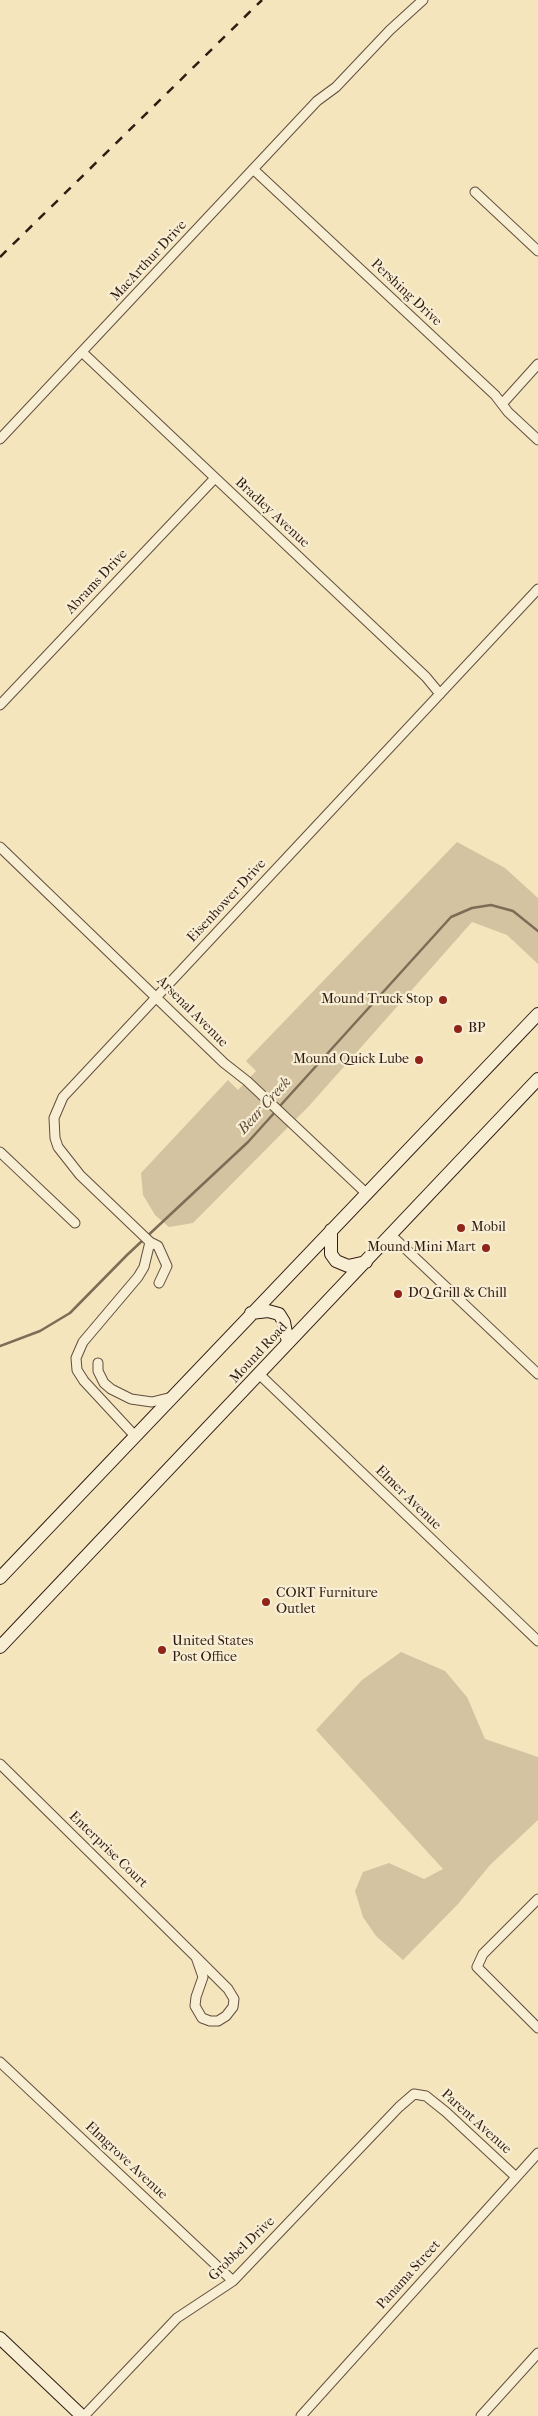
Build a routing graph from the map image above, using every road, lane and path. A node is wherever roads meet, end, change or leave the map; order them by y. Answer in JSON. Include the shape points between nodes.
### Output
{"nodes":[{"id":1,"x":423,"y":0,"type":"edge"},
{"id":2,"x":319,"y":91,"type":"dead end"},
{"id":3,"x":317,"y":101,"type":"junction"},
{"id":4,"x":253,"y":169,"type":"junction"},
{"id":5,"x":475,"y":192,"type":"dead end"},
{"id":6,"x":538,"y":251,"type":"edge"},
{"id":7,"x":83,"y":353,"type":"junction"},
{"id":8,"x":538,"y":364,"type":"edge"},
{"id":9,"x":502,"y":404,"type":"junction"},
{"id":10,"x":0,"y":439,"type":"edge"},
{"id":11,"x":538,"y":440,"type":"edge"},
{"id":12,"x":215,"y":478,"type":"junction"},
{"id":13,"x":538,"y":589,"type":"edge"},
{"id":14,"x":440,"y":694,"type":"junction"},
{"id":15,"x":0,"y":706,"type":"edge"},
{"id":16,"x":0,"y":847,"type":"edge"},
{"id":17,"x":157,"y":996,"type":"junction"},
{"id":18,"x":538,"y":1014,"type":"edge"},
{"id":19,"x":538,"y":1079,"type":"edge"},
{"id":20,"x":0,"y":1152,"type":"edge"},
{"id":21,"x":367,"y":1194,"type":"junction"},
{"id":22,"x":75,"y":1223,"type":"dead end"},
{"id":23,"x":331,"y":1230,"type":"junction"},
{"id":24,"x":391,"y":1235,"type":"junction"},
{"id":25,"x":150,"y":1242,"type":"junction"},
{"id":26,"x":366,"y":1262,"type":"junction"},
{"id":27,"x":159,"y":1283,"type":"dead end"},
{"id":28,"x":251,"y":1313,"type":"junction"},
{"id":29,"x":288,"y":1343,"type":"junction"},
{"id":30,"x":98,"y":1363,"type":"dead end"},
{"id":31,"x":538,"y":1374,"type":"edge"},
{"id":32,"x":260,"y":1375,"type":"junction"},
{"id":33,"x":172,"y":1397,"type":"junction"},
{"id":34,"x":135,"y":1436,"type":"junction"},
{"id":35,"x":0,"y":1578,"type":"edge"},
{"id":36,"x":538,"y":1641,"type":"edge"},
{"id":37,"x":0,"y":1647,"type":"edge"},
{"id":38,"x":0,"y":1764,"type":"edge"},
{"id":39,"x":538,"y":1898,"type":"edge"},
{"id":40,"x":196,"y":1956,"type":"junction"},
{"id":41,"x":538,"y":2028,"type":"edge"},
{"id":42,"x":0,"y":2062,"type":"edge"},
{"id":43,"x":414,"y":2094,"type":"joint"},
{"id":44,"x":538,"y":2153,"type":"edge"},
{"id":45,"x":516,"y":2177,"type":"junction"},
{"id":46,"x":233,"y":2281,"type":"junction"},
{"id":47,"x":0,"y":2338,"type":"edge"},
{"id":48,"x":538,"y":2353,"type":"edge"},
{"id":49,"x":83,"y":2416,"type":"edge"},
{"id":50,"x":301,"y":2416,"type":"edge"},
{"id":51,"x":481,"y":2416,"type":"edge"}],
"edges":[{"from":1,"to":3,"type":"street","name":"MacArthur Drive","via":[[336,87]]},
{"from":2,"to":3,"type":"street"},
{"from":3,"to":4,"type":"street","name":"MacArthur Drive"},
{"from":4,"to":7,"type":"street","name":"MacArthur Drive"},
{"from":4,"to":9,"type":"street","name":"Pershing Drive"},
{"from":5,"to":6,"type":"street"},
{"from":7,"to":10,"type":"street","name":"MacArthur Drive"},
{"from":7,"to":12,"type":"street","name":"Bradley Avenue"},
{"from":8,"to":9,"type":"street"},
{"from":9,"to":11,"type":"street","name":"Pershing Drive"},
{"from":12,"to":14,"type":"street","name":"Bradley Avenue","via":[[426,677]]},
{"from":12,"to":15,"type":"street","name":"Abrams Drive"},
{"from":13,"to":14,"type":"street","name":"Eisenhower Drive"},
{"from":14,"to":17,"type":"street","name":"Eisenhower Drive"},
{"from":16,"to":17,"type":"street","name":"Arsenal Avenue"},
{"from":17,"to":21,"type":"street","name":"Arsenal Avenue","via":[[224,1064],[247,1081]]},
{"from":17,"to":25,"type":"street","name":"Eisenhower Drive","via":[[68,1089],[54,1118],[55,1138],[64,1156]]},
{"from":18,"to":21,"type":"main road"},
{"from":19,"to":24,"type":"main road","name":"Mound Road"},
{"from":20,"to":22,"type":"street"},
{"from":21,"to":23,"type":"main road"},
{"from":23,"to":26,"type":"main road","via":[[331,1254],[336,1261],[348,1266]]},
{"from":23,"to":28,"type":"main road"},
{"from":24,"to":26,"type":"main road","name":"Mound Road"},
{"from":24,"to":31,"type":"street"},
{"from":25,"to":27,"type":"street","name":"Eisenhower Drive","via":[[158,1246],[166,1259],[166,1271]]},
{"from":25,"to":34,"type":"street","via":[[138,1277],[83,1342],[76,1358],[77,1370],[84,1381]]},
{"from":26,"to":29,"type":"main road","name":"Mound Road"},
{"from":28,"to":29,"type":"main road","via":[[268,1310],[279,1314]]},
{"from":28,"to":33,"type":"main road"},
{"from":29,"to":32,"type":"main road","name":"Mound Road"},
{"from":30,"to":33,"type":"street","via":[[104,1383],[131,1400],[152,1402]]},
{"from":32,"to":36,"type":"street","name":"Elmer Avenue"},
{"from":32,"to":37,"type":"main road","name":"Mound Road"},
{"from":33,"to":34,"type":"main road"},
{"from":34,"to":35,"type":"main road"},
{"from":38,"to":40,"type":"street","name":"Enterprise Court"},
{"from":39,"to":41,"type":"street","via":[[482,1954],[477,1967]]},
{"from":40,"to":40,"type":"street","name":"Enterprise Court","via":[[203,1977],[195,2006],[202,2018],[218,2021],[231,2011],[234,1999]]},
{"from":42,"to":46,"type":"street","name":"Elmgrove Avenue"},
{"from":43,"to":45,"type":"street","name":"Parent Avenue","via":[[426,2096],[446,2112]]},
{"from":43,"to":46,"type":"street","name":"Grobbel Drive"},
{"from":44,"to":45,"type":"street","name":"Panama Street"},
{"from":45,"to":50,"type":"street","name":"Panama Street"},
{"from":46,"to":49,"type":"street","name":"Grobbel Drive","via":[[177,2318]]},
{"from":47,"to":49,"type":"main road"},
{"from":48,"to":51,"type":"street"}]}
